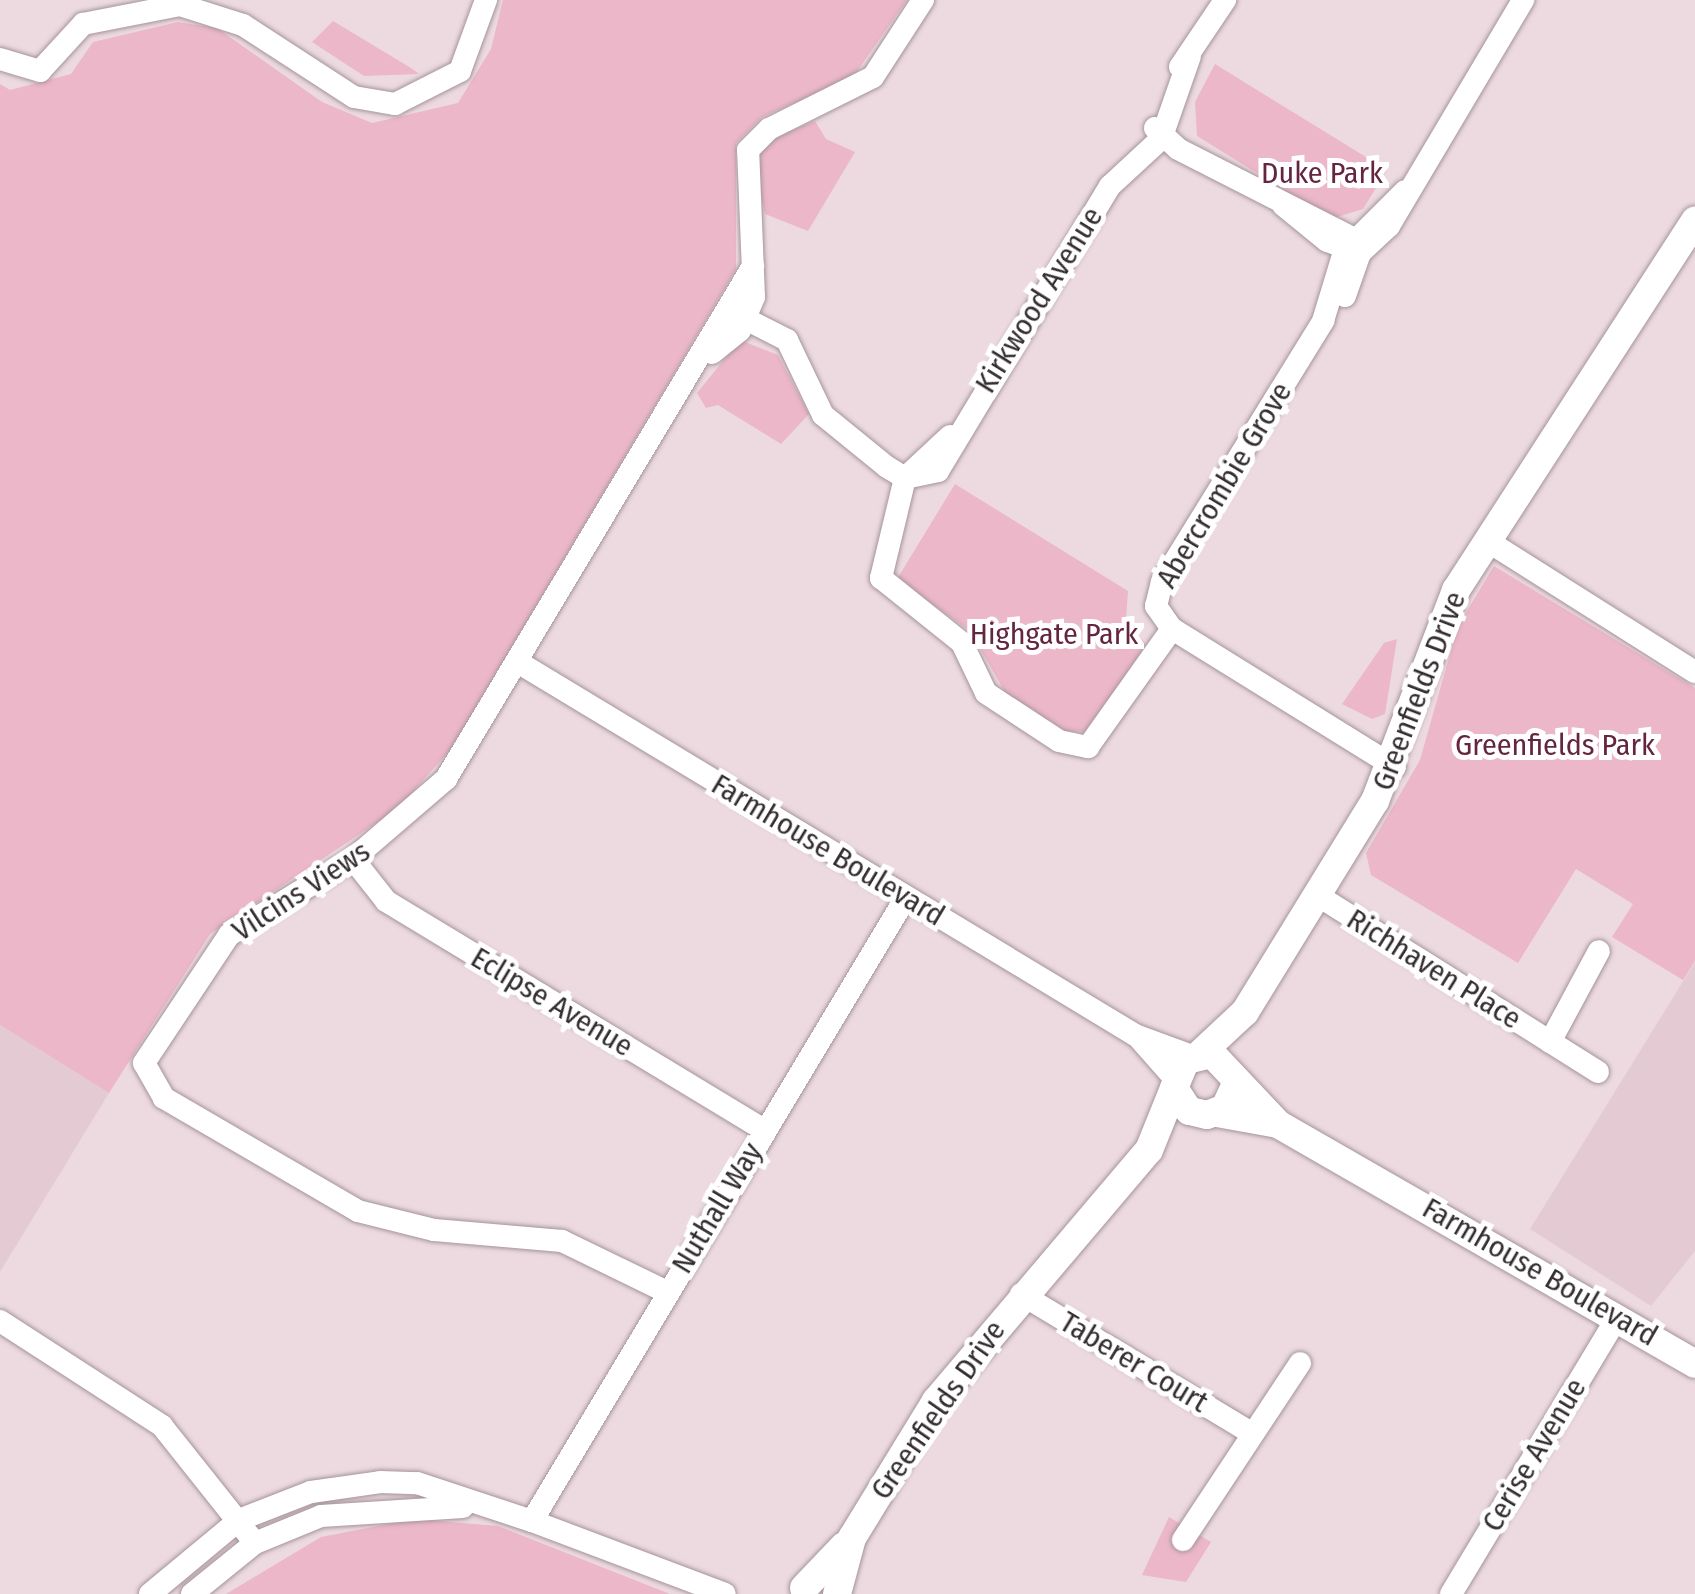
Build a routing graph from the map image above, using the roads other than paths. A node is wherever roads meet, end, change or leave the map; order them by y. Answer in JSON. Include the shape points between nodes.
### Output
{"nodes":[{"id":1,"x":486,"y":0,"type":"edge"},
{"id":2,"x":923,"y":0,"type":"edge"},
{"id":3,"x":1225,"y":0,"type":"edge"},
{"id":4,"x":1522,"y":0,"type":"edge"},
{"id":5,"x":172,"y":3,"type":"edge"},
{"id":6,"x":0,"y":59,"type":"edge"},
{"id":7,"x":1161,"y":129,"type":"junction"},
{"id":8,"x":1695,"y":222,"type":"edge"},
{"id":9,"x":1352,"y":247,"type":"junction"},
{"id":10,"x":742,"y":320,"type":"junction"},
{"id":11,"x":913,"y":473,"type":"junction"},
{"id":12,"x":1486,"y":540,"type":"junction"},
{"id":13,"x":1172,"y":629,"type":"junction"},
{"id":14,"x":521,"y":664,"type":"junction"},
{"id":15,"x":1695,"y":672,"type":"edge"},
{"id":16,"x":1395,"y":767,"type":"junction"},
{"id":17,"x":354,"y":860,"type":"junction"},
{"id":18,"x":1317,"y":895,"type":"junction"},
{"id":19,"x":906,"y":897,"type":"junction"},
{"id":20,"x":1599,"y":951,"type":"dead end"},
{"id":21,"x":1245,"y":1012,"type":"junction"},
{"id":22,"x":1135,"y":1035,"type":"junction"},
{"id":23,"x":1550,"y":1042,"type":"junction"},
{"id":24,"x":1196,"y":1055,"type":"junction"},
{"id":25,"x":1598,"y":1072,"type":"dead end"},
{"id":26,"x":1236,"y":1079,"type":"junction"},
{"id":27,"x":1175,"y":1083,"type":"junction"},
{"id":28,"x":1212,"y":1114,"type":"junction"},
{"id":29,"x":1278,"y":1124,"type":"junction"},
{"id":30,"x":764,"y":1130,"type":"junction"},
{"id":31,"x":1149,"y":1150,"type":"junction"},
{"id":32,"x":668,"y":1292,"type":"junction"},
{"id":33,"x":1020,"y":1294,"type":"junction"},
{"id":34,"x":1618,"y":1316,"type":"junction"},
{"id":35,"x":0,"y":1320,"type":"edge"},
{"id":36,"x":1300,"y":1363,"type":"dead end"},
{"id":37,"x":1695,"y":1364,"type":"edge"},
{"id":38,"x":1248,"y":1430,"type":"junction"},
{"id":39,"x":492,"y":1508,"type":"junction"},
{"id":40,"x":239,"y":1520,"type":"junction"},
{"id":41,"x":532,"y":1521,"type":"junction"},
{"id":42,"x":852,"y":1538,"type":"junction"},
{"id":43,"x":1183,"y":1540,"type":"dead end"},
{"id":44,"x":256,"y":1543,"type":"junction"},
{"id":45,"x":806,"y":1592,"type":"edge"},
{"id":46,"x":722,"y":1593,"type":"edge"},
{"id":47,"x":150,"y":1594,"type":"edge"},
{"id":48,"x":192,"y":1594,"type":"edge"},
{"id":49,"x":743,"y":1594,"type":"edge"},
{"id":50,"x":837,"y":1594,"type":"edge"},
{"id":51,"x":1450,"y":1594,"type":"edge"}],
"edges":[{"from":1,"to":5,"type":"street","via":[[460,71],[394,104],[354,97],[243,26]]},
{"from":2,"to":10,"type":"street","name":"Vilcins Views","via":[[873,78],[769,129],[748,150],[753,266]]},
{"from":3,"to":7,"type":"street","name":"Kirkwood Avenue","via":[[1154,106]]},
{"from":4,"to":9,"type":"street","via":[[1405,191]]},
{"from":5,"to":6,"type":"street","via":[[83,24],[40,71]]},
{"from":7,"to":9,"type":"street"},
{"from":7,"to":11,"type":"street","name":"Kirkwood Avenue","via":[[1110,186],[968,414]]},
{"from":8,"to":12,"type":"street","name":"Greenfields Drive"},
{"from":9,"to":13,"type":"street","name":"Abercrombie Grove","via":[[1323,322],[1162,582],[1156,606]]},
{"from":10,"to":11,"type":"street","via":[[800,359],[823,415]]},
{"from":10,"to":14,"type":"street","name":"Vilcins Views","via":[[690,380]]},
{"from":11,"to":13,"type":"street","via":[[921,498],[884,548],[889,591],[962,643],[986,693],[1073,746],[1101,740]]},
{"from":12,"to":15,"type":"street"},
{"from":12,"to":16,"type":"street","name":"Greenfields Drive","via":[[1439,632]]},
{"from":13,"to":16,"type":"street","name":"Abercrombie Grove"},
{"from":14,"to":17,"type":"street","name":"Vilcins Views","via":[[446,779]]},
{"from":14,"to":19,"type":"street","name":"Farmhouse Boulevard"},
{"from":16,"to":18,"type":"street","name":"Greenfields Drive"},
{"from":17,"to":30,"type":"street","name":"Eclipse Avenue","via":[[386,901]]},
{"from":17,"to":32,"type":"street","name":"Vilcins Views","via":[[258,912],[203,964],[150,1048],[152,1088],[358,1212],[434,1230],[562,1241]]},
{"from":18,"to":21,"type":"street","name":"Greenfields Drive"},
{"from":18,"to":23,"type":"street","name":"Richhaven Place"},
{"from":19,"to":22,"type":"street","name":"Farmhouse Boulevard"},
{"from":19,"to":30,"type":"street","name":"Nuthall Way"},
{"from":20,"to":23,"type":"street","name":"Richhaven Place"},
{"from":21,"to":24,"type":"street","name":"Greenfields Drive"},
{"from":21,"to":26,"type":"street","name":"Greenfields Drive"},
{"from":22,"to":24,"type":"street","name":"Farmhouse Boulevard"},
{"from":22,"to":27,"type":"street","name":"Farmhouse Boulevard"},
{"from":23,"to":25,"type":"street","name":"Richhaven Place"},
{"from":24,"to":26,"type":"street","via":[[1222,1058]]},
{"from":24,"to":27,"type":"street"},
{"from":26,"to":28,"type":"street"},
{"from":26,"to":29,"type":"street","name":"Farmhouse Boulevard"},
{"from":27,"to":28,"type":"street","via":[[1190,1111]]},
{"from":27,"to":31,"type":"street","name":"Greenfields Drive"},
{"from":28,"to":29,"type":"street","name":"Farmhouse Boulevard"},
{"from":28,"to":31,"type":"street","name":"Greenfields Drive"},
{"from":29,"to":34,"type":"street","name":"Farmhouse Boulevard"},
{"from":30,"to":32,"type":"street","name":"Nuthall Way"},
{"from":31,"to":33,"type":"street","name":"Greenfields Drive"},
{"from":32,"to":41,"type":"street","name":"Nuthall Way"},
{"from":33,"to":38,"type":"street","name":"Taberer Court"},
{"from":33,"to":42,"type":"street","name":"Greenfields Drive","via":[[936,1401]]},
{"from":34,"to":37,"type":"street","name":"Farmhouse Boulevard"},
{"from":34,"to":51,"type":"street","name":"Cerise Avenue"},
{"from":35,"to":40,"type":"street","via":[[142,1409]]},
{"from":36,"to":38,"type":"street"},
{"from":38,"to":43,"type":"street"},
{"from":39,"to":40,"type":"street","via":[[380,1482],[311,1492]]},
{"from":39,"to":41,"type":"street"},
{"from":39,"to":44,"type":"street","via":[[369,1507]]},
{"from":40,"to":44,"type":"street"},
{"from":40,"to":47,"type":"street"},
{"from":41,"to":46,"type":"street"},
{"from":42,"to":45,"type":"street","name":"Greenfields Drive"},
{"from":42,"to":50,"type":"street","name":"Greenfields Drive"},
{"from":44,"to":48,"type":"street"},
{"from":46,"to":49,"type":"street"}]}
